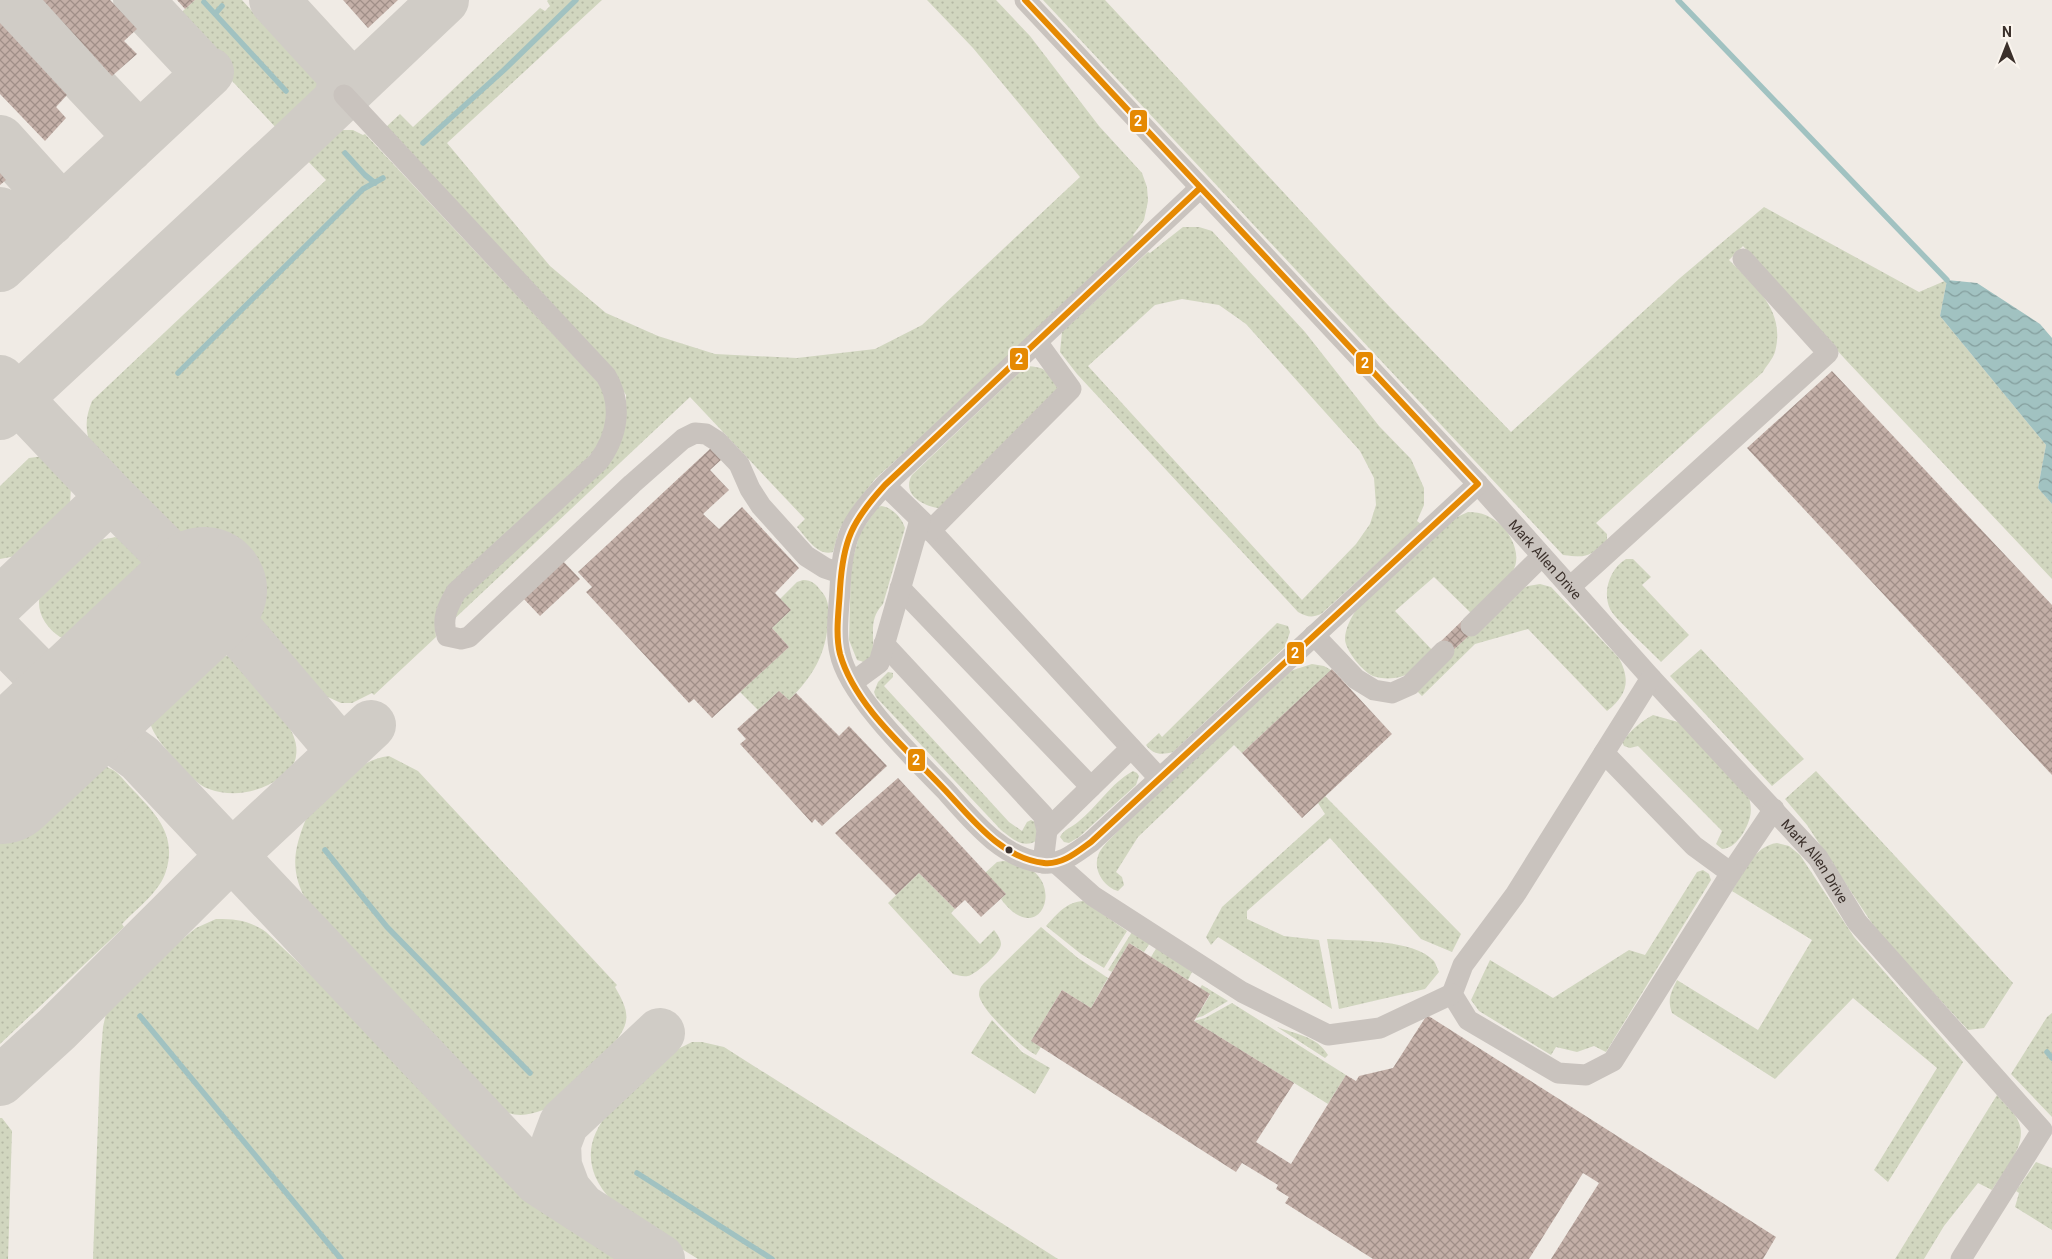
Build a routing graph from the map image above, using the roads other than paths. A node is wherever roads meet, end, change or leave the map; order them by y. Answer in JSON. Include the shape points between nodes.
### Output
{"nodes":[{"id":1,"x":1025,"y":0,"type":"edge"},
{"id":2,"x":344,"y":94,"type":"dead end"},
{"id":3,"x":1200,"y":188,"type":"junction"},
{"id":4,"x":1743,"y":259,"type":"dead end"},
{"id":5,"x":1037,"y":342,"type":"junction"},
{"id":6,"x":1478,"y":484,"type":"junction"},
{"id":7,"x":885,"y":485,"type":"junction"},
{"id":8,"x":925,"y":525,"type":"junction"},
{"id":9,"x":1542,"y":556,"type":"junction"},
{"id":10,"x":840,"y":572,"type":"junction"},
{"id":11,"x":1570,"y":587,"type":"junction"},
{"id":12,"x":900,"y":588,"type":"junction"},
{"id":13,"x":1471,"y":626,"type":"dead end"},
{"id":14,"x":1314,"y":635,"type":"junction"},
{"id":15,"x":884,"y":644,"type":"junction"},
{"id":16,"x":1444,"y":651,"type":"dead end"},
{"id":17,"x":1651,"y":678,"type":"junction"},
{"id":18,"x":853,"y":682,"type":"junction"},
{"id":19,"x":1131,"y":748,"type":"junction"},
{"id":20,"x":1604,"y":753,"type":"junction"},
{"id":21,"x":1159,"y":778,"type":"junction"},
{"id":22,"x":1091,"y":788,"type":"junction"},
{"id":23,"x":1774,"y":808,"type":"junction"},
{"id":24,"x":1047,"y":830,"type":"junction"},
{"id":25,"x":1049,"y":863,"type":"junction"},
{"id":26,"x":1731,"y":873,"type":"junction"},
{"id":27,"x":1452,"y":994,"type":"junction"},
{"id":28,"x":2047,"y":1135,"type":"edge"},
{"id":29,"x":1961,"y":1259,"type":"edge"}],
"edges":[{"from":1,"to":3,"type":"lane","name":"Mark Allen Drive"},
{"from":2,"to":10,"type":"lane","via":[[606,376],[615,397],[616,422],[608,450],[456,592],[444,617],[447,636],[468,637],[632,484],[682,440],[695,433],[706,434],[717,441],[739,464],[761,506],[806,556],[825,568]]},
{"from":3,"to":5,"type":"lane"},
{"from":3,"to":6,"type":"lane","name":"Mark Allen Drive"},
{"from":4,"to":11,"type":"lane","via":[[1828,353]]},
{"from":5,"to":7,"type":"lane"},
{"from":5,"to":8,"type":"lane","via":[[1071,389]]},
{"from":6,"to":9,"type":"lane","name":"Mark Allen Drive"},
{"from":6,"to":14,"type":"lane"},
{"from":7,"to":8,"type":"lane"},
{"from":7,"to":10,"type":"lane","via":[[863,507],[850,529]]},
{"from":8,"to":12,"type":"lane"},
{"from":8,"to":19,"type":"lane"},
{"from":9,"to":11,"type":"lane","name":"Mark Allen Drive"},
{"from":9,"to":13,"type":"lane"},
{"from":10,"to":18,"type":"lane","via":[[838,641],[840,654]]},
{"from":11,"to":17,"type":"lane","name":"Mark Allen Drive"},
{"from":12,"to":15,"type":"lane"},
{"from":12,"to":22,"type":"lane"},
{"from":14,"to":16,"type":"lane","via":[[1356,679],[1374,690],[1392,693],[1410,685]]},
{"from":14,"to":21,"type":"lane"},
{"from":15,"to":18,"type":"lane","via":[[879,663]]},
{"from":15,"to":24,"type":"lane","via":[[1043,815]]},
{"from":17,"to":20,"type":"lane"},
{"from":17,"to":23,"type":"lane","name":"Mark Allen Drive"},
{"from":18,"to":25,"type":"lane","via":[[895,737],[983,831],[1006,849],[1027,859]]},
{"from":19,"to":21,"type":"lane"},
{"from":19,"to":22,"type":"lane"},
{"from":20,"to":26,"type":"lane","via":[[1694,846]]},
{"from":20,"to":27,"type":"lane","via":[[1515,895],[1463,965]]},
{"from":21,"to":25,"type":"lane","via":[[1091,842],[1073,855]]},
{"from":22,"to":24,"type":"lane"},
{"from":23,"to":26,"type":"lane"},
{"from":23,"to":28,"type":"lane","name":"Mark Allen Drive","via":[[1818,858],[1857,922]]},
{"from":24,"to":25,"type":"lane"},
{"from":25,"to":27,"type":"lane","via":[[1093,896],[1242,992],[1328,1035],[1380,1028]]},
{"from":26,"to":27,"type":"lane","via":[[1613,1061],[1586,1075],[1558,1072],[1468,1020]]},
{"from":28,"to":29,"type":"lane","name":"Mark Allen Drive"}]}
